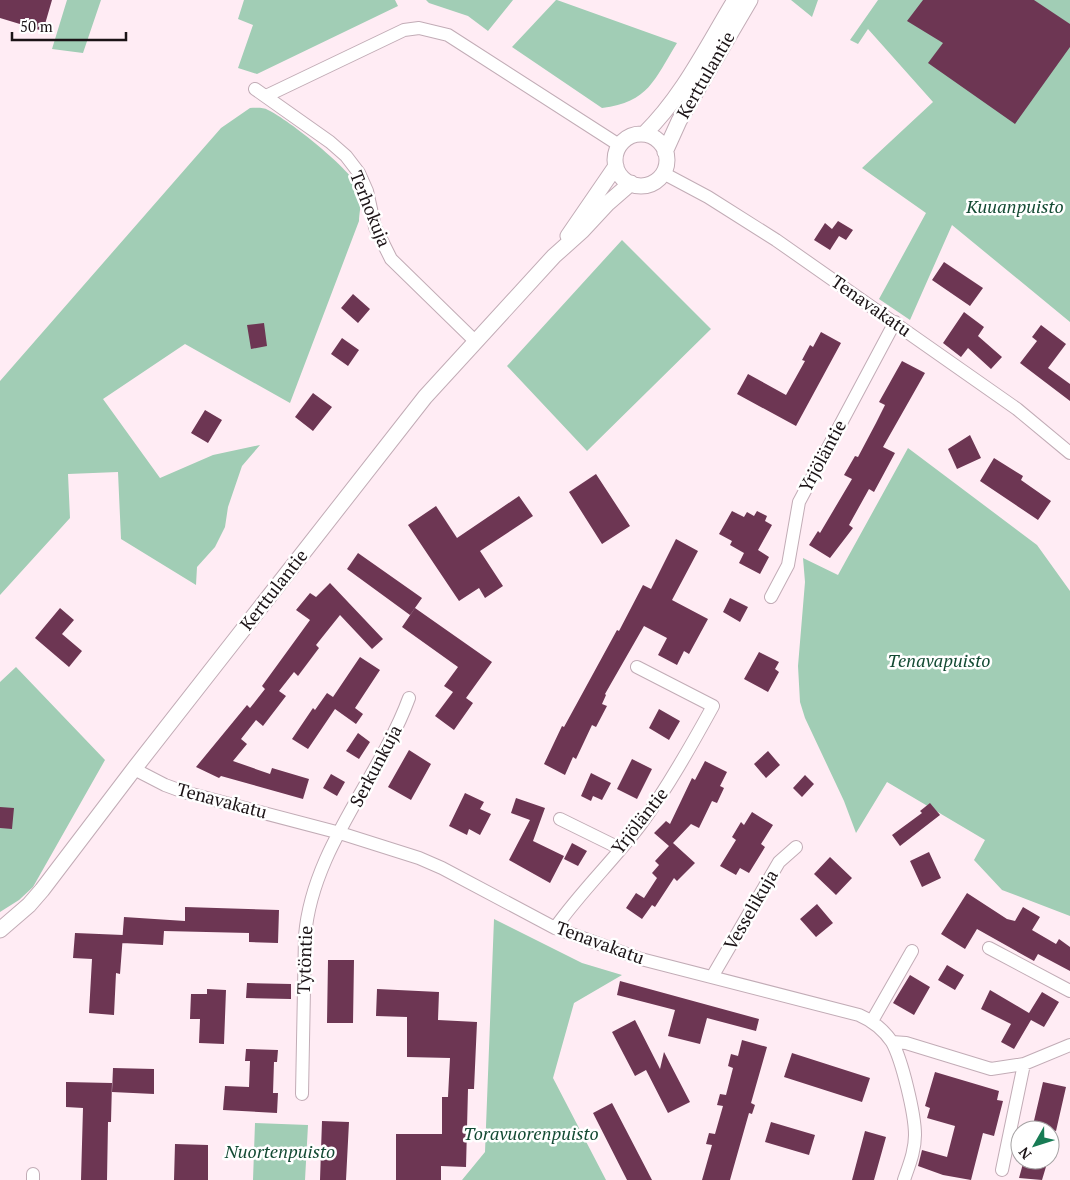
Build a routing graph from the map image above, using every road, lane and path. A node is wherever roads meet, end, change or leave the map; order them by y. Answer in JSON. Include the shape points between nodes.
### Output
{"nodes":[{"id":1,"x":734,"y":0,"type":"edge"},
{"id":2,"x":750,"y":0,"type":"edge"},
{"id":3,"x":644,"y":134,"type":"junction"},
{"id":4,"x":619,"y":145,"type":"junction"},
{"id":5,"x":665,"y":152,"type":"junction"},
{"id":6,"x":616,"y":166,"type":"junction"},
{"id":7,"x":663,"y":173,"type":"junction"},
{"id":8,"x":631,"y":184,"type":"junction"},
{"id":9,"x":554,"y":256,"type":"junction"},
{"id":10,"x":895,"y":322,"type":"junction"},
{"id":11,"x":475,"y":341,"type":"junction"},
{"id":12,"x":1070,"y":453,"type":"edge"},
{"id":13,"x":771,"y":597,"type":"dead end"},
{"id":14,"x":638,"y":667,"type":"dead end"},
{"id":15,"x":409,"y":698,"type":"dead end"},
{"id":16,"x":134,"y":769,"type":"junction"},
{"id":17,"x":560,"y":819,"type":"dead end"},
{"id":18,"x":340,"y":833,"type":"junction"},
{"id":19,"x":796,"y":847,"type":"dead end"},
{"id":20,"x":619,"y":848,"type":"junction"},
{"id":21,"x":555,"y":928,"type":"junction"},
{"id":22,"x":0,"y":930,"type":"edge"},
{"id":23,"x":989,"y":948,"type":"dead end"},
{"id":24,"x":912,"y":951,"type":"dead end"},
{"id":25,"x":712,"y":977,"type":"junction"},
{"id":26,"x":1070,"y":991,"type":"edge"},
{"id":27,"x":872,"y":1020,"type":"junction"},
{"id":28,"x":892,"y":1042,"type":"junction"},
{"id":29,"x":1070,"y":1045,"type":"edge"},
{"id":30,"x":1024,"y":1064,"type":"junction"},
{"id":31,"x":302,"y":1094,"type":"dead end"},
{"id":32,"x":1002,"y":1170,"type":"dead end"},
{"id":33,"x":904,"y":1180,"type":"edge"}],
"edges":[{"from":1,"to":3,"type":"street","name":"Kerttulantie","via":[[681,90],[665,113]]},
{"from":2,"to":5,"type":"street","name":"Kerttulantie","via":[[678,122]]},
{"from":3,"to":4,"type":"street","via":[[630,136]]},
{"from":3,"to":5,"type":"street","via":[[657,140]]},
{"from":4,"to":6,"type":"street"},
{"from":4,"to":11,"type":"street","name":"Terhokuja","via":[[448,35],[419,28],[404,30],[260,93],[346,156],[367,191],[375,227],[391,259]]},
{"from":5,"to":7,"type":"street"},
{"from":6,"to":8,"type":"street"},
{"from":6,"to":9,"type":"street","name":"Kerttulantie"},
{"from":7,"to":8,"type":"street","via":[[647,185]]},
{"from":7,"to":10,"type":"street","name":"Tenavakatu","via":[[724,206]]},
{"from":8,"to":9,"type":"street","name":"Kerttulantie"},
{"from":9,"to":11,"type":"street","name":"Kerttulantie"},
{"from":10,"to":12,"type":"street","name":"Tenavakatu","via":[[1017,409]]},
{"from":10,"to":13,"type":"street","name":"Yrjöläntie","via":[[799,502],[788,565]]},
{"from":11,"to":16,"type":"street","name":"Kerttulantie","via":[[425,396]]},
{"from":14,"to":20,"type":"street","name":"Yrjöläntie","via":[[713,706],[662,795]]},
{"from":15,"to":18,"type":"street","name":"Serkunkuja","via":[[399,724]]},
{"from":16,"to":18,"type":"street","name":"Tenavakatu","via":[[184,792]]},
{"from":16,"to":22,"type":"street","name":"Kerttulantie","via":[[42,890]]},
{"from":17,"to":20,"type":"street"},
{"from":18,"to":21,"type":"street","name":"Tenavakatu","via":[[442,868]]},
{"from":18,"to":31,"type":"street","name":"Tytöntie","via":[[312,890],[307,911]]},
{"from":19,"to":25,"type":"street","name":"Vesselikuja","via":[[779,862]]},
{"from":20,"to":21,"type":"street","name":"Yrjöläntie"},
{"from":21,"to":25,"type":"street","name":"Tenavakatu","via":[[641,959]]},
{"from":23,"to":26,"type":"street"},
{"from":24,"to":27,"type":"street"},
{"from":25,"to":27,"type":"street","name":"Tenavakatu"},
{"from":27,"to":28,"type":"street","name":"Tenavakatu"},
{"from":28,"to":30,"type":"street","via":[[906,1042],[991,1068]]},
{"from":28,"to":33,"type":"street","name":"Tenavakatu","via":[[900,1057],[915,1134],[913,1154]]},
{"from":29,"to":30,"type":"street"},
{"from":30,"to":32,"type":"street"}]}
